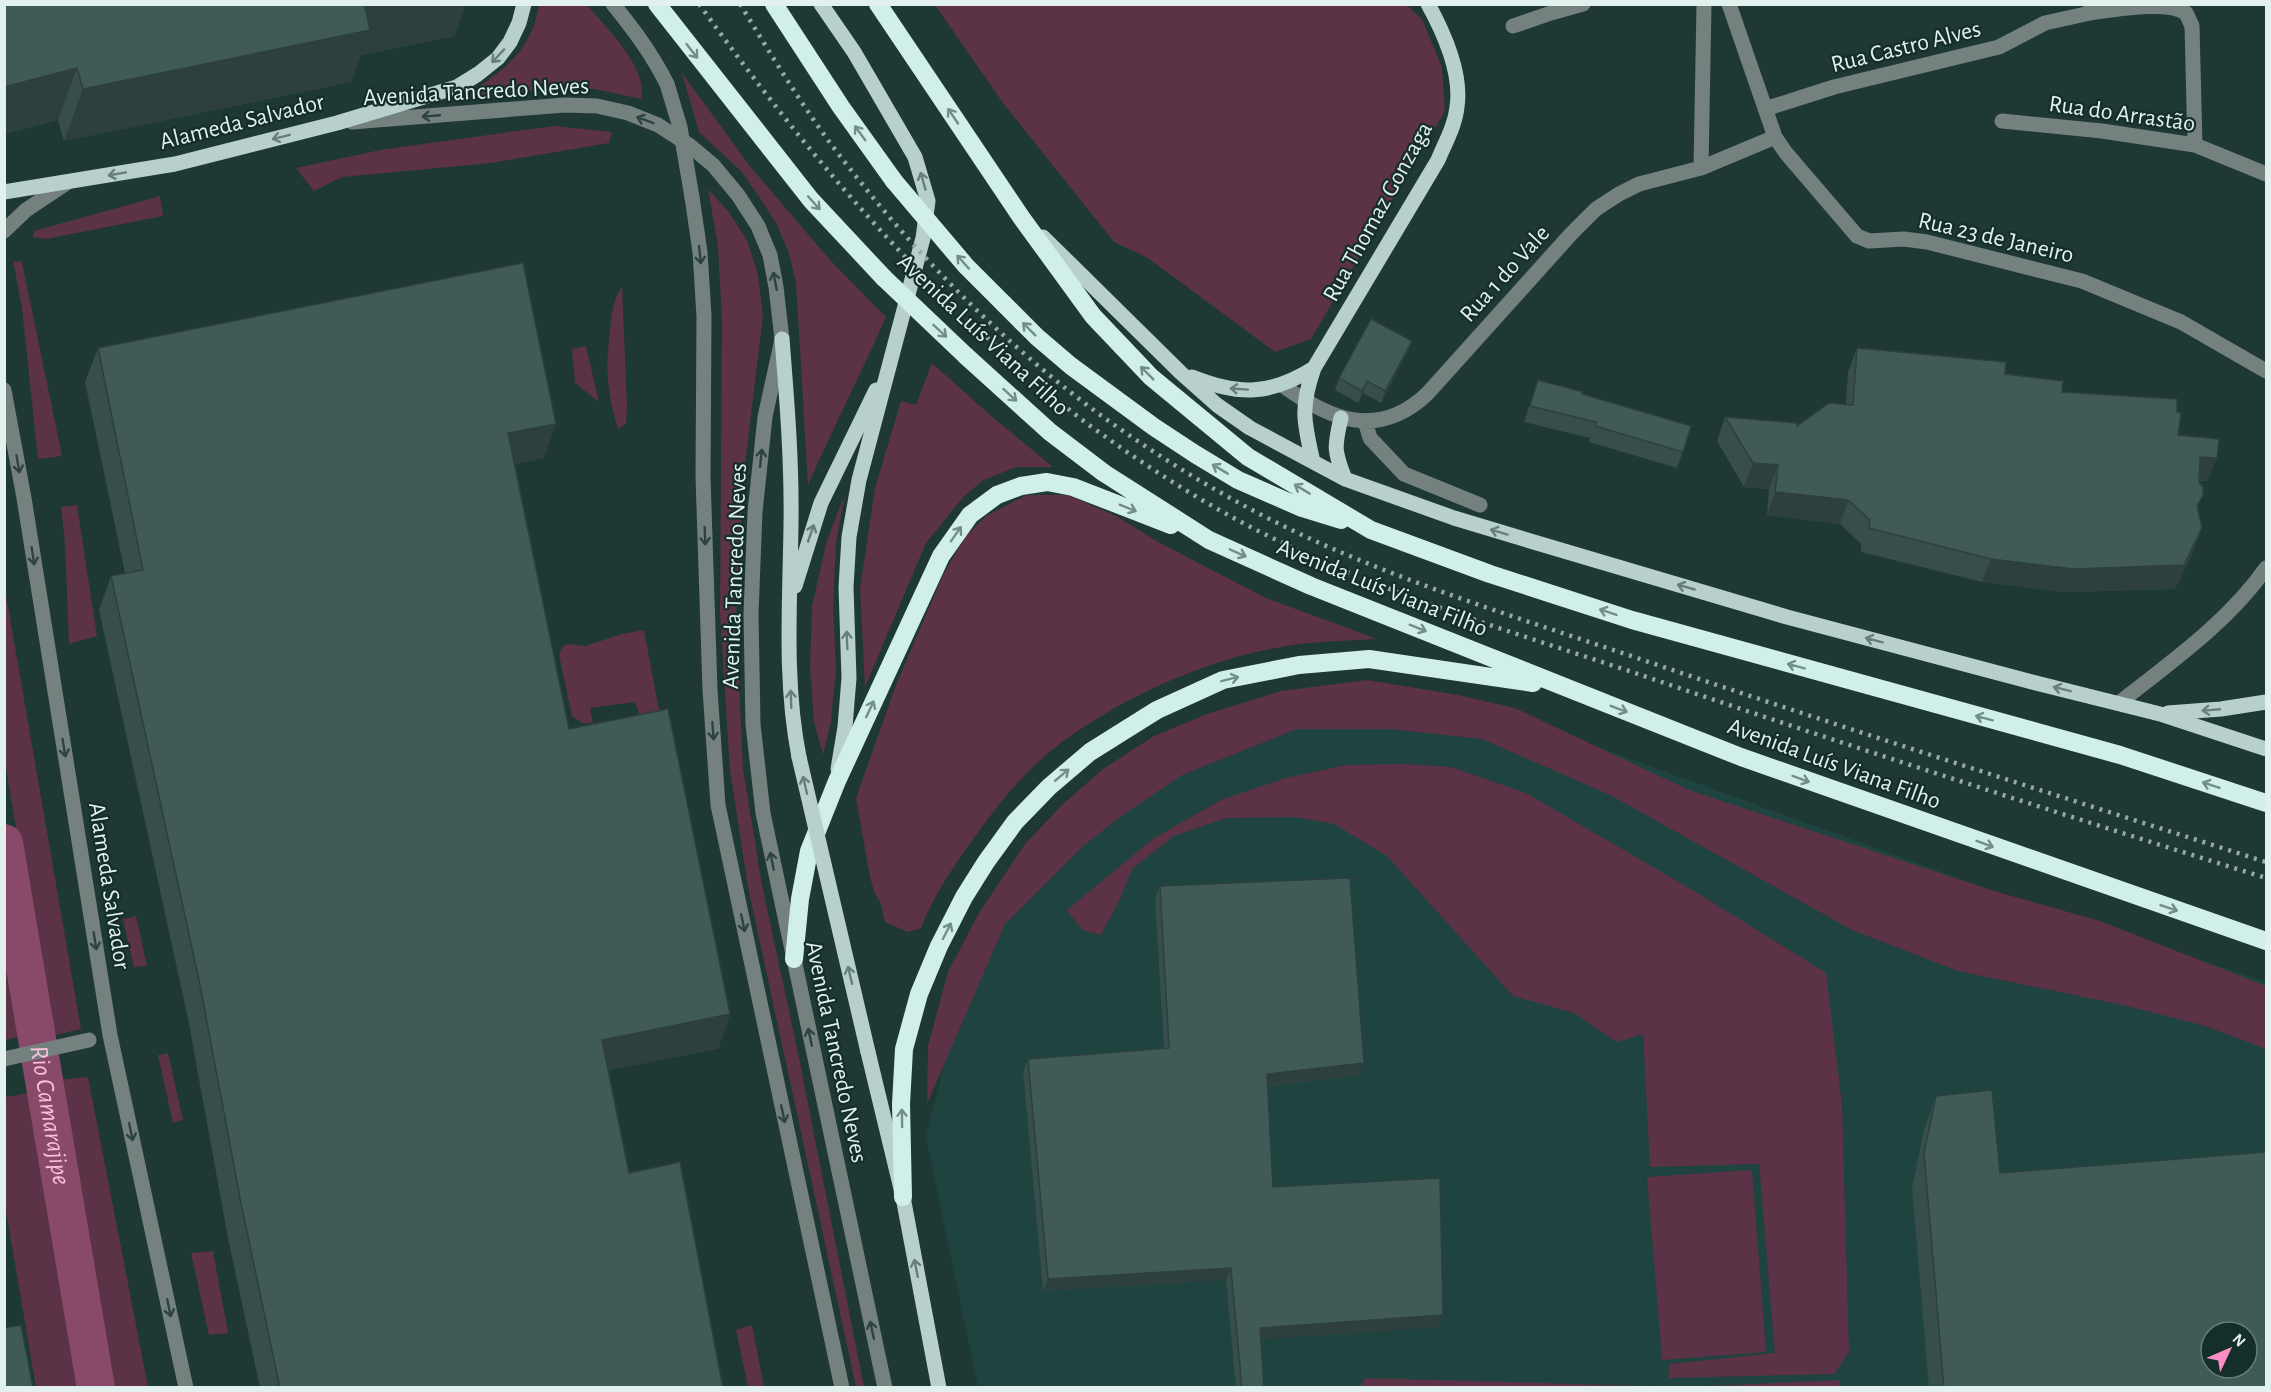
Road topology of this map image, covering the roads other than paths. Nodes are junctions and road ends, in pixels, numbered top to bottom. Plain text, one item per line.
1 (524, 4) edge
2 (613, 4) edge
3 (774, 4) edge
4 (821, 4) edge
5 (878, 4) edge
6 (1428, 4) edge
7 (1583, 4) edge
8 (1704, 4) edge
9 (1729, 4) edge
10 (659, 9) edge
11 (2091, 9) edge
12 (1513, 26) dead end
13 (1765, 109) junction
14 (2002, 122) dead end
15 (337, 123) junction
16 (1775, 137) junction
17 (2195, 145) junction
18 (1701, 168) junction
19 (2266, 174) edge
20 (68, 182) junction
21 (4, 192) edge
22 (1021, 217) junction
23 (4, 231) edge
24 (782, 339) junction
25 (893, 354) junction
26 (1314, 368) junction
27 (2266, 370) edge
28 (1181, 373) junction
29 (1282, 385) junction
30 (4, 390) edge
31 (1304, 400) junction
32 (1341, 418) junction
33 (1365, 421) junction
34 (1313, 462) junction
35 (1345, 479) junction
36 (1480, 505) dead end
37 (1371, 530) junction
38 (1209, 540) junction
39 (2266, 568) edge
40 (788, 609) junction
41 (1564, 688) junction
42 (2266, 702) edge
43 (2119, 703) junction
44 (2160, 714) junction
45 (2266, 749) edge
46 (837, 781) junction
47 (2266, 803) edge
48 (2266, 941) edge
49 (794, 959) junction
50 (89, 1040) dead end
51 (4, 1059) edge
52 (903, 1197) junction
53 (186, 1388) edge
54 (842, 1388) edge
55 (885, 1388) edge
56 (939, 1388) edge

1 -> 15 main road, Alameda Salvador
2 -> 54 street, bridge
37 -> 3 highway, bridge
25 -> 4 main road
22 -> 5 highway, Avenida Luís Viana Filho
6 - 26 main road, Rua Thomaz Gonzaga
7 - 12 street
8 - 18 street
9 - 13 street, Rua 23 de Janeiro
10 -> 38 highway, Avenida Luís Viana Filho, bridge
11 - 13 street, Rua Castro Alves
11 - 17 street, Rua Castro Alves
13 - 16 street, Rua 23 de Janeiro
14 - 17 street, Rua do Arrastão
15 -> 20 main road, Alameda Salvador
24 -> 15 street, Avenida Tancredo Neves
16 - 18 street, Rua 1 do Vale
16 - 27 street, Rua 23 de Janeiro
17 - 19 street, Rua do Arrastão
18 - 33 street, Rua 1 do Vale
20 - 21 main road, Alameda Salvador
20 - 23 street, Alameda Salvador
22 - 28 main road, Avenida Luís Viana Filho
37 -> 22 highway, Avenida Luís Viana Filho
24 - 40 main road, Avenida Tancredo Neves
49 -> 24 street, Avenida Tancredo Neves
40 -> 25 main road
46 -> 25 main road
26 - 29 main road, Rua Thomaz Gonzaga
26 - 31 main road, Rua Thomaz Gonzaga
29 -> 28 main road, Rua Thomaz Gonzaga
28 - 34 main road, Avenida Luís Viana Filho
29 - 31 street, Rua 1 do Vale
30 -> 53 street, Alameda Salvador
31 - 32 street, Rua 1 do Vale
31 - 34 main road, Rua Thomaz Gonzaga
32 - 33 street, Rua 1 do Vale
32 - 35 main road
33 - 36 street
34 - 35 main road, Avenida Luís Viana Filho
43 -> 35 main road, Avenida Luís Viana Filho
47 -> 37 highway, Avenida Luís Viana Filho
38 -> 41 highway, Avenida Luís Viana Filho
46 -> 38 highway
39 - 43 street
52 -> 40 main road, Avenida Tancredo Neves, bridge
41 -> 48 highway, Avenida Luís Viana Filho
52 -> 41 highway
42 -> 44 main road
43 - 44 main road, Avenida Luís Viana Filho
44 - 45 main road, Avenida Luís Viana Filho
46 - 49 highway
55 -> 49 street, Avenida Tancredo Neves
50 - 51 street
56 -> 52 main road, Avenida Tancredo Neves

